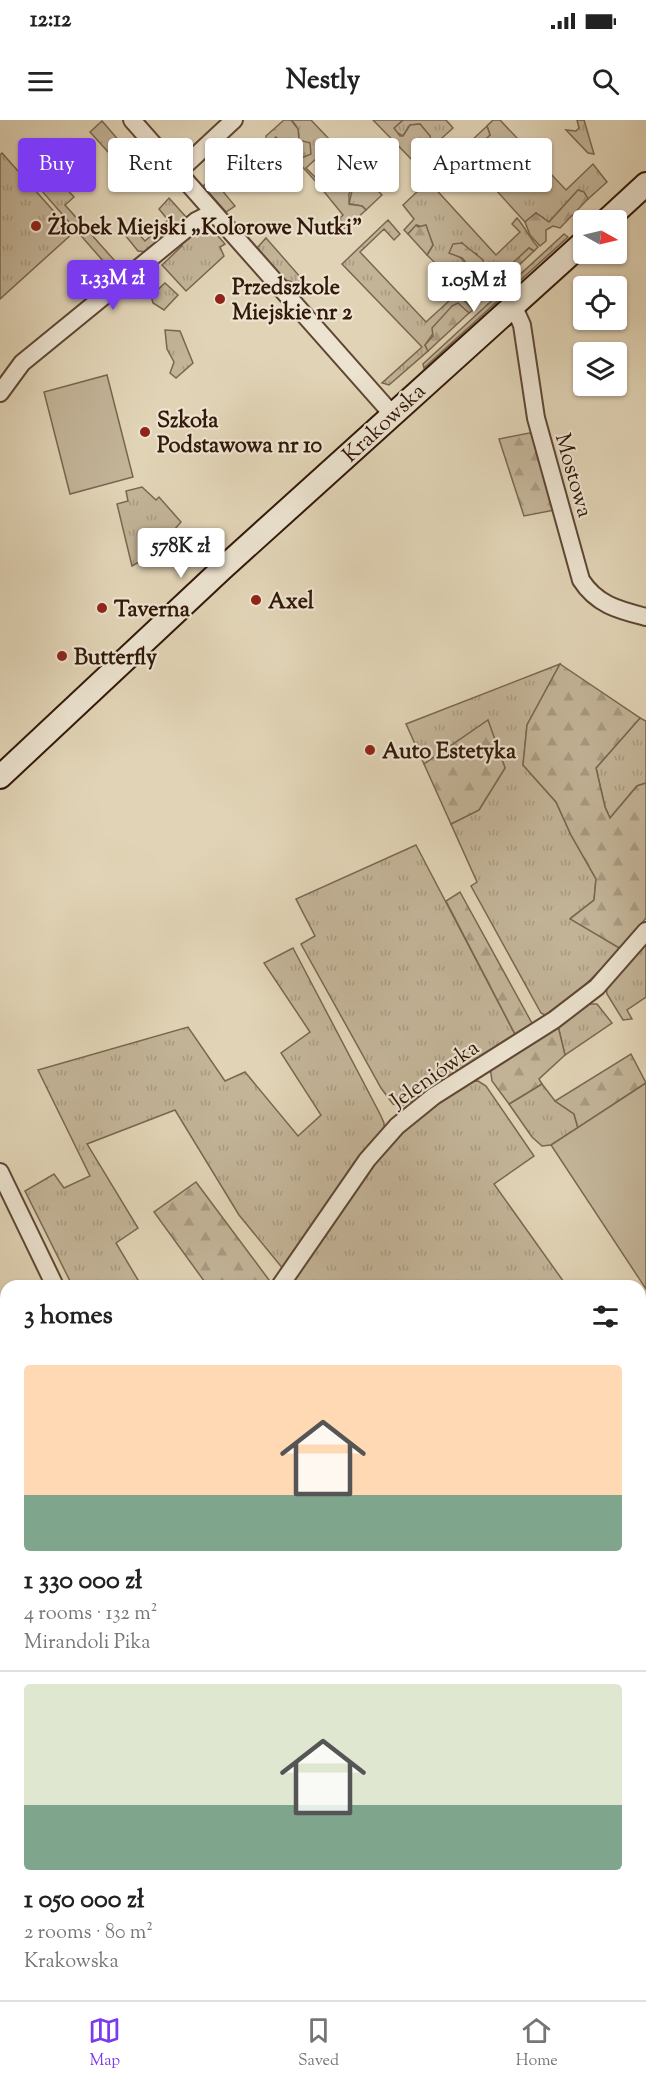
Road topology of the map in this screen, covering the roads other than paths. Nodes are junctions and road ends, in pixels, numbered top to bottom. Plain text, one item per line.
1 (132, 120) edge
2 (234, 120) edge
3 (148, 138) edge
4 (193, 157) edge
5 (646, 184) edge
6 (193, 190) edge
7 (618, 210) edge
8 (212, 213) junction
9 (573, 252) edge
10 (513, 306) junction
11 (0, 393) edge
12 (392, 414) junction
13 (646, 617) edge
14 (0, 777) edge
15 (646, 931) edge
16 (0, 1172) edge
17 (52, 1280) edge
18 (284, 1280) edge

1 - 3 street
2 - 4 street
5 - 7 main road
6 - 8 street
8 - 11 street
8 - 12 street
9 - 10 main road, Krakowska
10 - 12 main road, Krakowska
10 - 13 street, Mostowa
12 - 14 main road, Krakowska
15 - 18 street, Jeleniówka
16 - 17 street

